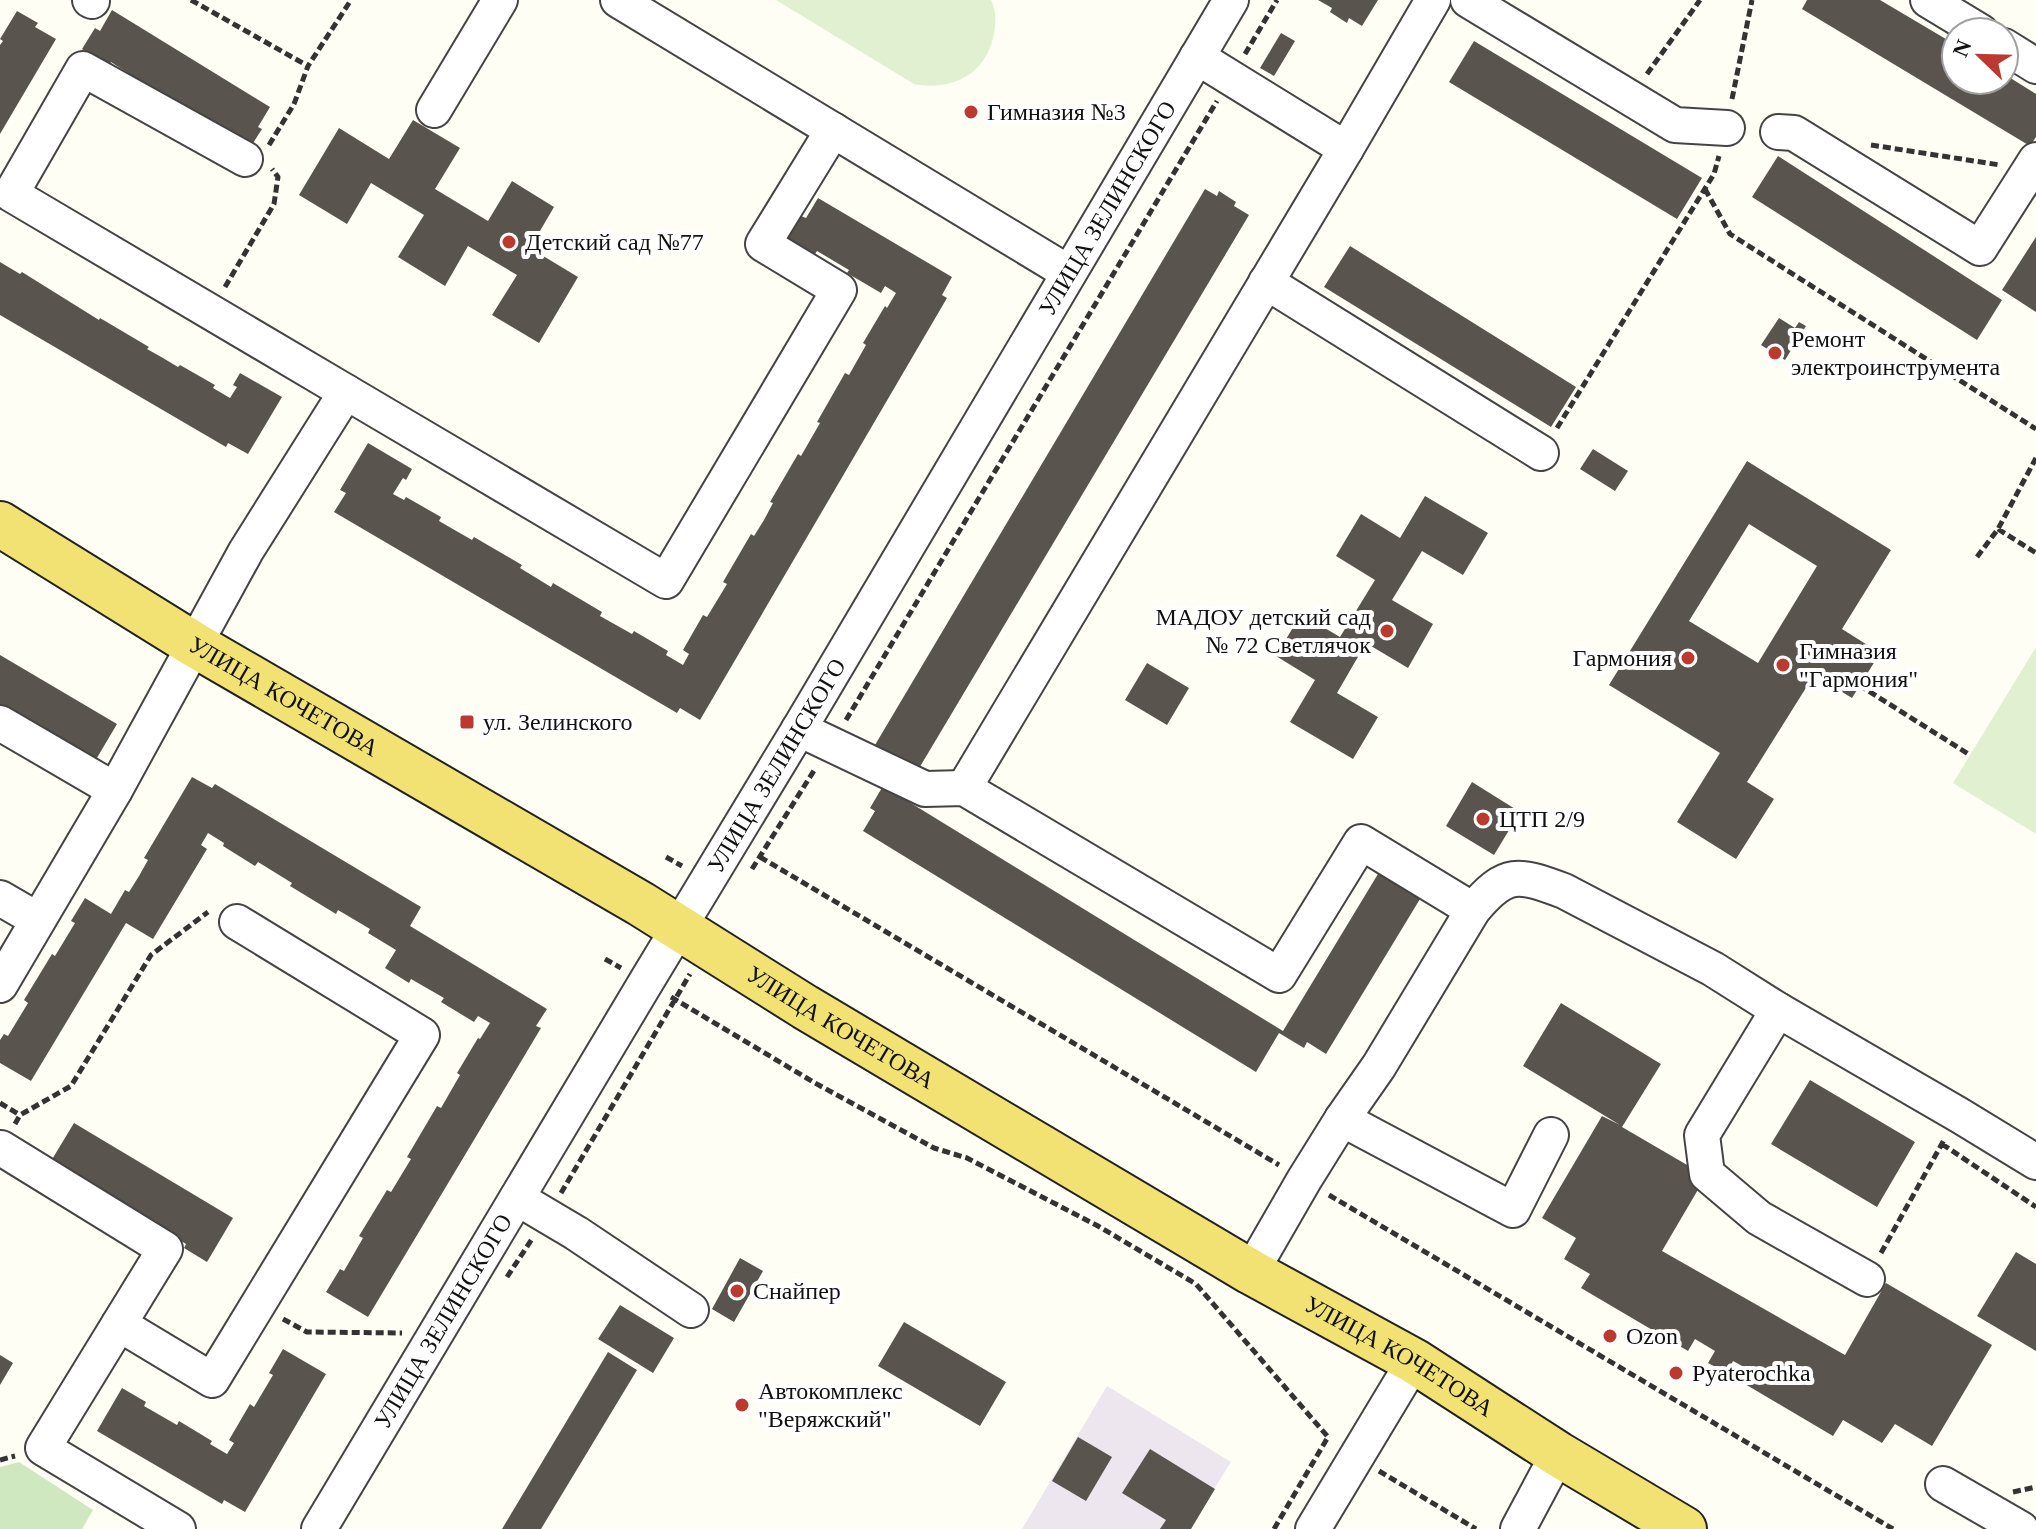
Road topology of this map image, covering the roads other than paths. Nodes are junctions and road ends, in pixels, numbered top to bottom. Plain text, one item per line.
1 (500, 0) edge
2 (618, 0) edge
3 (1231, 0) edge
4 (1433, 0) edge
5 (1468, 0) edge
6 (1928, 0) edge
7 (1954, 16) edge
8 (1197, 57) junction
9 (434, 110) dead end
10 (1727, 128) road end
11 (833, 130) junction
12 (1778, 132) dead end
13 (1346, 149) junction
14 (259, 161) road end
15 (2031, 168) edge
16 (1069, 273) junction
17 (1266, 282) junction
18 (346, 392) junction
19 (1541, 453) road end
20 (0, 524) edge
21 (195, 645) junction
22 (0, 723) edge
23 (799, 729) junction
24 (964, 788) junction
25 (115, 790) junction
26 (0, 898) edge
27 (1473, 910) junction
28 (38, 920) junction
29 (237, 922) road end
30 (693, 936) junction
31 (0, 985) edge
32 (1778, 1010) junction
33 (1342, 1119) junction
34 (1551, 1135) dead end
35 (1, 1148) edge
36 (2036, 1162) edge
37 (517, 1198) junction
38 (1251, 1272) junction
39 (1867, 1279) road end
40 (691, 1310) dead end
41 (119, 1324) junction
42 (1414, 1361) junction
43 (1558, 1454) junction
44 (1943, 1484) dead end
45 (178, 1529) edge
46 (319, 1529) edge
47 (1313, 1529) edge
48 (1518, 1529) edge
49 (1684, 1529) edge
50 (2021, 1529) edge

1 - 9 street
2 - 11 street
3 - 8 street, УЛИЦА ЗЕЛИНСКОГО
4 - 13 street
5 - 10 street
6 - 7 street
8 - 13 street
8 - 16 street, УЛИЦА ЗЕЛИНСКОГО
11 - 16 street
11 - 18 street
12 - 15 street
13 - 17 street
14 - 18 street
16 - 23 street, УЛИЦА ЗЕЛИНСКОГО
17 - 19 street
17 - 24 street
18 - 21 street
20 - 21 main road, УЛИЦА КОЧЕТОВА
21 - 25 street
21 - 30 main road, УЛИЦА КОЧЕТОВА
22 - 25 street
23 - 24 street
23 - 30 street, УЛИЦА ЗЕЛИНСКОГО
24 - 27 street
25 - 28 street
26 - 28 street
27 - 32 street
27 - 33 street
28 - 31 street
29 - 41 street
30 - 37 street, УЛИЦА ЗЕЛИНСКОГО
30 - 38 main road, УЛИЦА КОЧЕТОВА
32 - 36 street
32 - 39 street
33 - 34 street
33 - 38 street
35 - 41 street
37 - 40 street
37 - 46 street, УЛИЦА ЗЕЛИНСКОГО
38 - 42 main road, УЛИЦА КОЧЕТОВА
41 - 45 street
42 - 43 main road, УЛИЦА КОЧЕТОВА
42 - 47 street
43 - 48 street
43 - 49 main road, УЛИЦА КОЧЕТОВА
44 - 50 street

